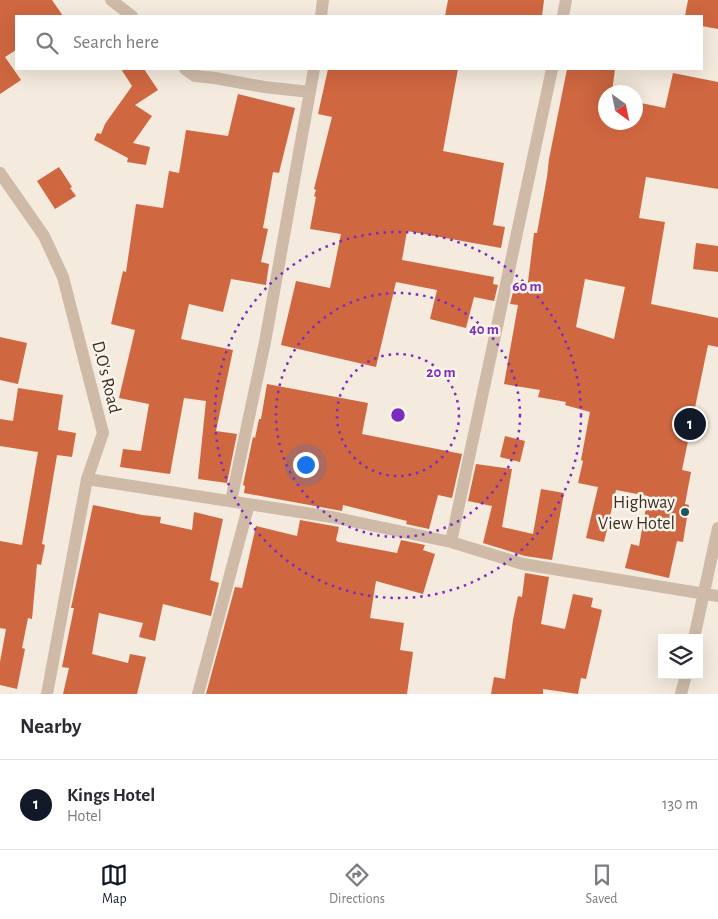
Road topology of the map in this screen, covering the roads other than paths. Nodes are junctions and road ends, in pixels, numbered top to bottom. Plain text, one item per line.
1 (111, 0) edge
2 (323, 0) edge
3 (566, 0) edge
4 (131, 15) edge
5 (321, 15) edge
6 (563, 15) edge
7 (186, 70) edge
8 (314, 70) edge
9 (552, 70) edge
10 (310, 92) junction
11 (0, 173) edge
12 (87, 479) junction
13 (231, 501) junction
14 (249, 504) junction
15 (718, 528) edge
16 (451, 542) junction
17 (704, 594) junction
18 (718, 596) edge
19 (695, 634) edge
20 (685, 679) edge
21 (47, 694) edge
22 (198, 694) edge
23 (681, 694) edge

1 - 4 street
2 - 5 street
3 - 6 street
7 - 10 street
8 - 10 street
9 - 16 street
10 - 13 street
11 - 12 street, D.O's Road
12 - 13 street
12 - 21 street, D.O's Road
13 - 14 street
14 - 16 street
14 - 22 street
15 - 17 street
16 - 17 street
17 - 18 street
17 - 19 street
20 - 23 street

